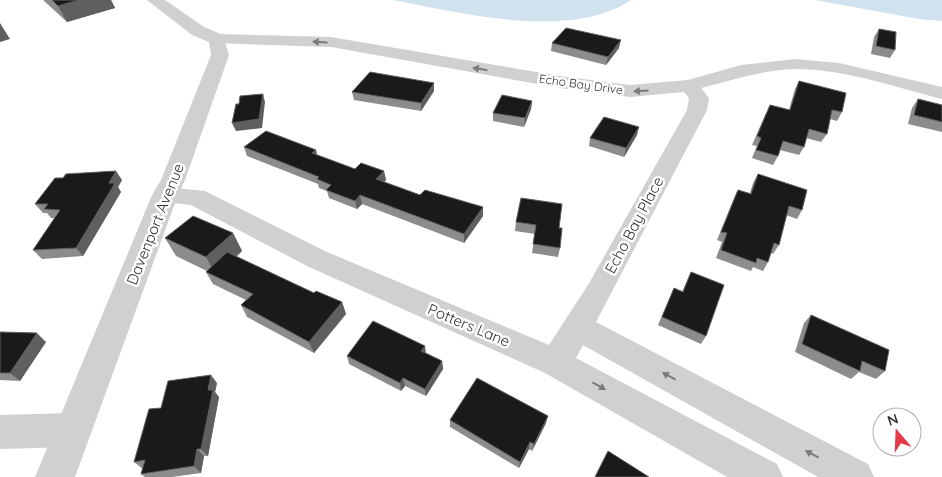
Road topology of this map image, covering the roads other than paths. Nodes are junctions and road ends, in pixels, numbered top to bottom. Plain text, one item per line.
1 (155, 0) edge
2 (218, 39) junction
3 (689, 86) junction
4 (942, 93) edge
5 (165, 195) junction
6 (578, 327) junction
7 (556, 363) junction
8 (73, 430) junction
9 (0, 432) edge
10 (55, 477) edge
11 (764, 477) edge
12 (854, 477) edge

1 - 2 street
3 -> 2 street, Echo Bay Drive
2 - 5 street, Davenport Avenue
3 - 4 street, Echo Bay Drive
3 - 6 street, Echo Bay Place
5 - 7 street, Potters Lane
5 - 8 street, Davenport Avenue
6 - 7 street, Echo Bay Place
12 -> 6 street
7 -> 11 street, Potters Lane
8 - 9 street
8 - 10 street, Davenport Avenue

